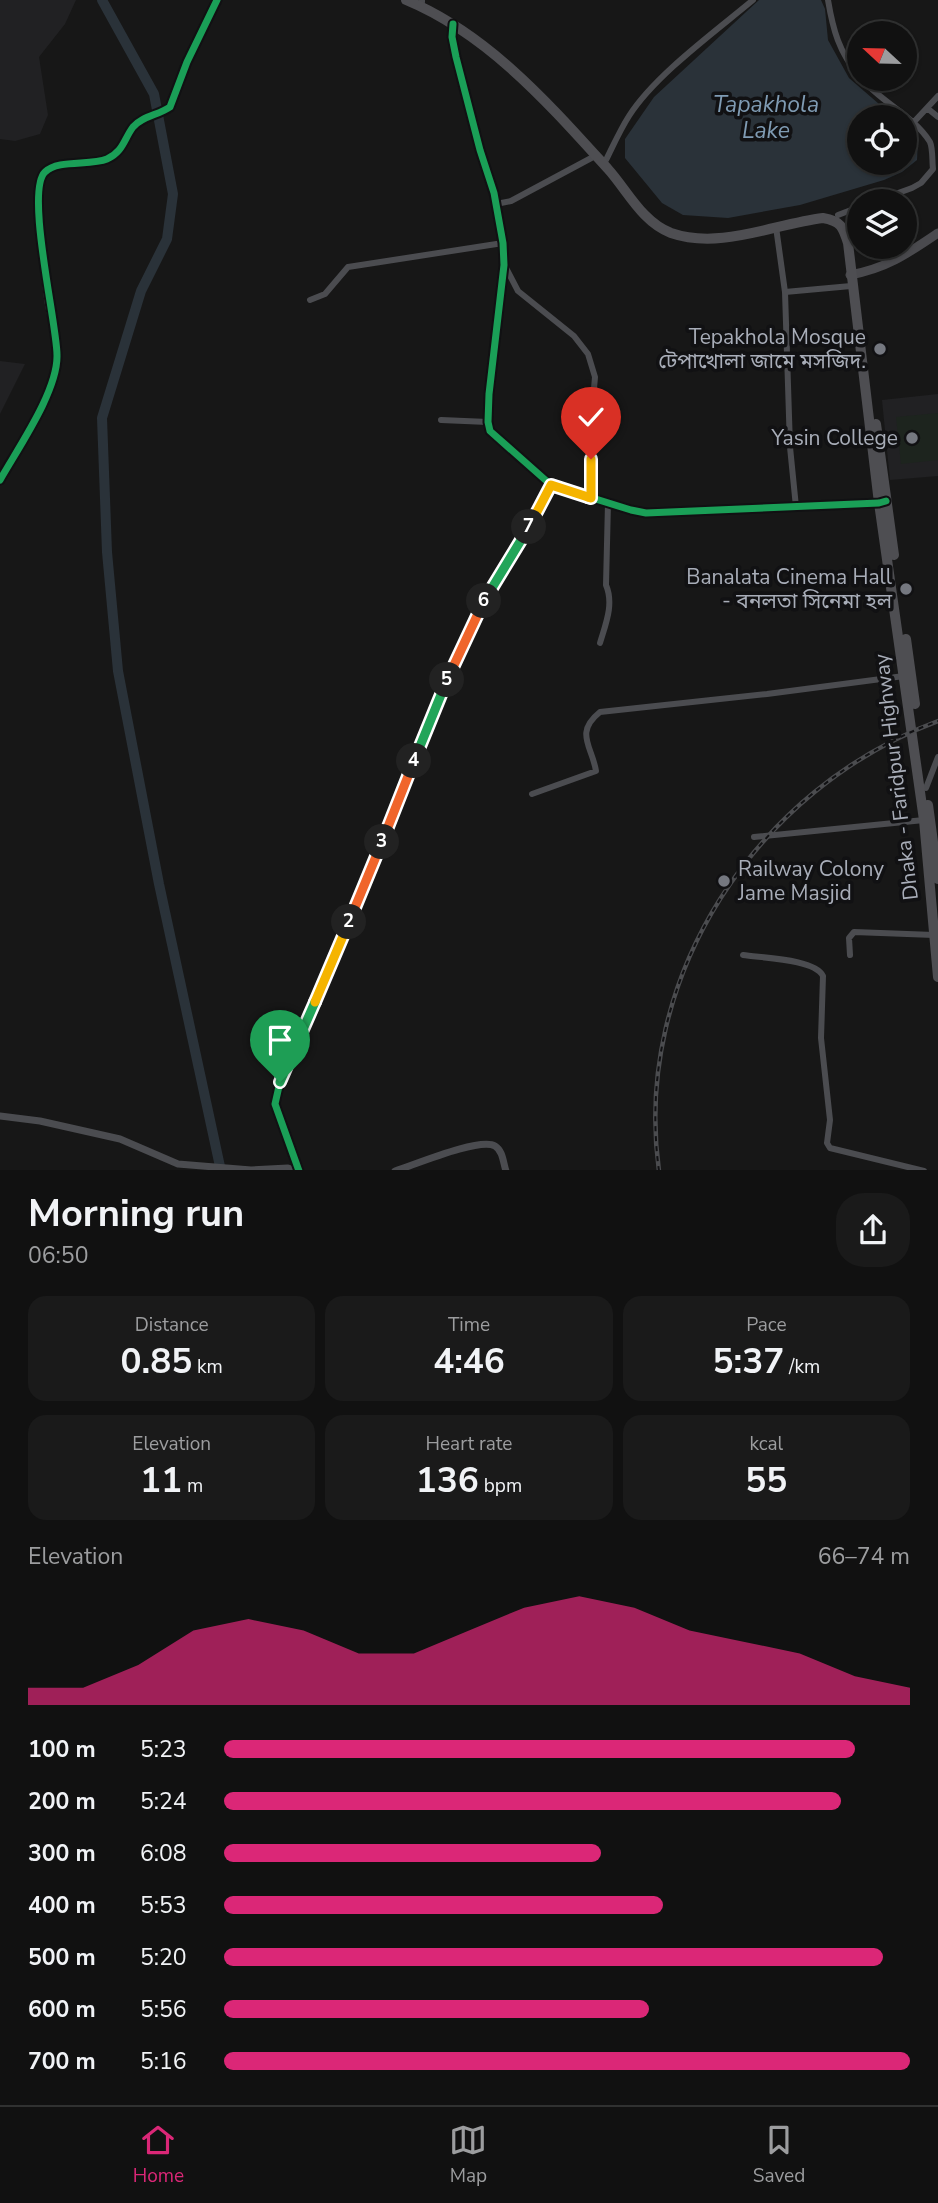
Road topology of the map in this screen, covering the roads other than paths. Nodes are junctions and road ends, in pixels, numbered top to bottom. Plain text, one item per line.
1 (217, 0) edge
2 (405, 0) edge
3 (753, 0) edge
4 (828, 0) edge
5 (421, 1) edge
6 (453, 24) junction
7 (847, 59) edge
8 (525, 79) junction
9 (875, 91) edge
10 (938, 96) edge
11 (891, 105) edge
12 (927, 108) junction
13 (168, 110) joint
14 (938, 117) edge
15 (917, 119) edge
16 (917, 129) edge
17 (594, 153) junction
18 (606, 160) junction
19 (935, 167) edge
20 (909, 189) edge
21 (496, 204) junction
22 (847, 212) edge
23 (838, 215) junction
24 (776, 227) junction
25 (938, 233) edge
26 (705, 235) junction
27 (503, 243) junction
28 (504, 265) junction
29 (852, 279) junction
30 (785, 292) junction
31 (310, 300) dead end
32 (441, 420) dead end
33 (488, 422) junction
34 (0, 480) edge
35 (551, 485) junction
36 (591, 498) junction
37 (883, 502) junction
38 (608, 503) junction
39 (796, 507) junction
40 (892, 565) junction
41 (600, 643) dead end
42 (904, 676) junction
43 (938, 757) edge
44 (927, 784) junction
45 (938, 784) edge
46 (532, 794) dead end
47 (923, 820) junction
48 (754, 837) dead end
49 (932, 841) edge
50 (938, 879) edge
51 (934, 935) junction
52 (937, 951) edge
53 (743, 955) dead end
54 (850, 956) dead end
55 (938, 977) edge
56 (0, 1116) edge
57 (269, 1169) edge
58 (251, 1170) edge
59 (295, 1170) edge
60 (298, 1170) edge
61 (398, 1170) edge
62 (506, 1170) edge
63 (920, 1170) edge

1 - 13 street
2 - 6 highway, Dhaka - Faridpur Highway
3 - 18 street
4 - 7 street
5 - 8 highway, Dhaka - Faridpur Highway
6 - 8 highway, Dhaka - Faridpur Highway
6 - 21 street
8 - 17 highway, Dhaka - Faridpur Highway
9 - 11 street
10 - 12 street
12 - 14 street
12 - 15 street
13 - 34 street
16 - 19 street
17 - 18 highway, Dhaka - Faridpur Highway
17 - 21 street
17 - 26 highway, Dhaka - Faridpur Highway
18 - 26 highway, Dhaka - Faridpur Highway
19 - 20 street
21 - 27 street
22 - 23 street
23 - 26 highway, Dhaka - Faridpur Highway
23 - 29 highway, Dhaka - Faridpur Highway
24 - 26 highway, Dhaka - Faridpur Highway
24 - 29 highway, Dhaka - Faridpur Highway
24 - 30 street
25 - 29 main road
27 - 28 street
27 - 31 street
28 - 33 street
28 - 36 street
29 - 30 street
29 - 37 highway, Dhaka - Faridpur Highway
30 - 39 street
32 - 33 street
33 - 35 street
35 - 36 street
35 - 60 street
36 - 38 street
37 - 39 street
37 - 40 highway, Dhaka - Faridpur Highway
38 - 39 street
38 - 41 street
40 - 42 highway, Dhaka - Faridpur Highway
40 - 44 highway, Dhaka - Faridpur Highway
42 - 46 street
42 - 47 highway, Dhaka - Faridpur Highway
43 - 44 street
44 - 45 street
44 - 49 highway, Dhaka - Faridpur Highway
47 - 48 street
47 - 49 highway, Dhaka - Faridpur Highway
49 - 50 highway, Dhaka - Faridpur Highway
49 - 51 highway, Dhaka - Faridpur Highway
51 - 52 highway, Dhaka - Faridpur Highway
51 - 54 street
52 - 55 highway, Dhaka - Faridpur Highway
53 - 63 street
56 - 58 street
57 - 58 street
57 - 59 street
61 - 62 street

